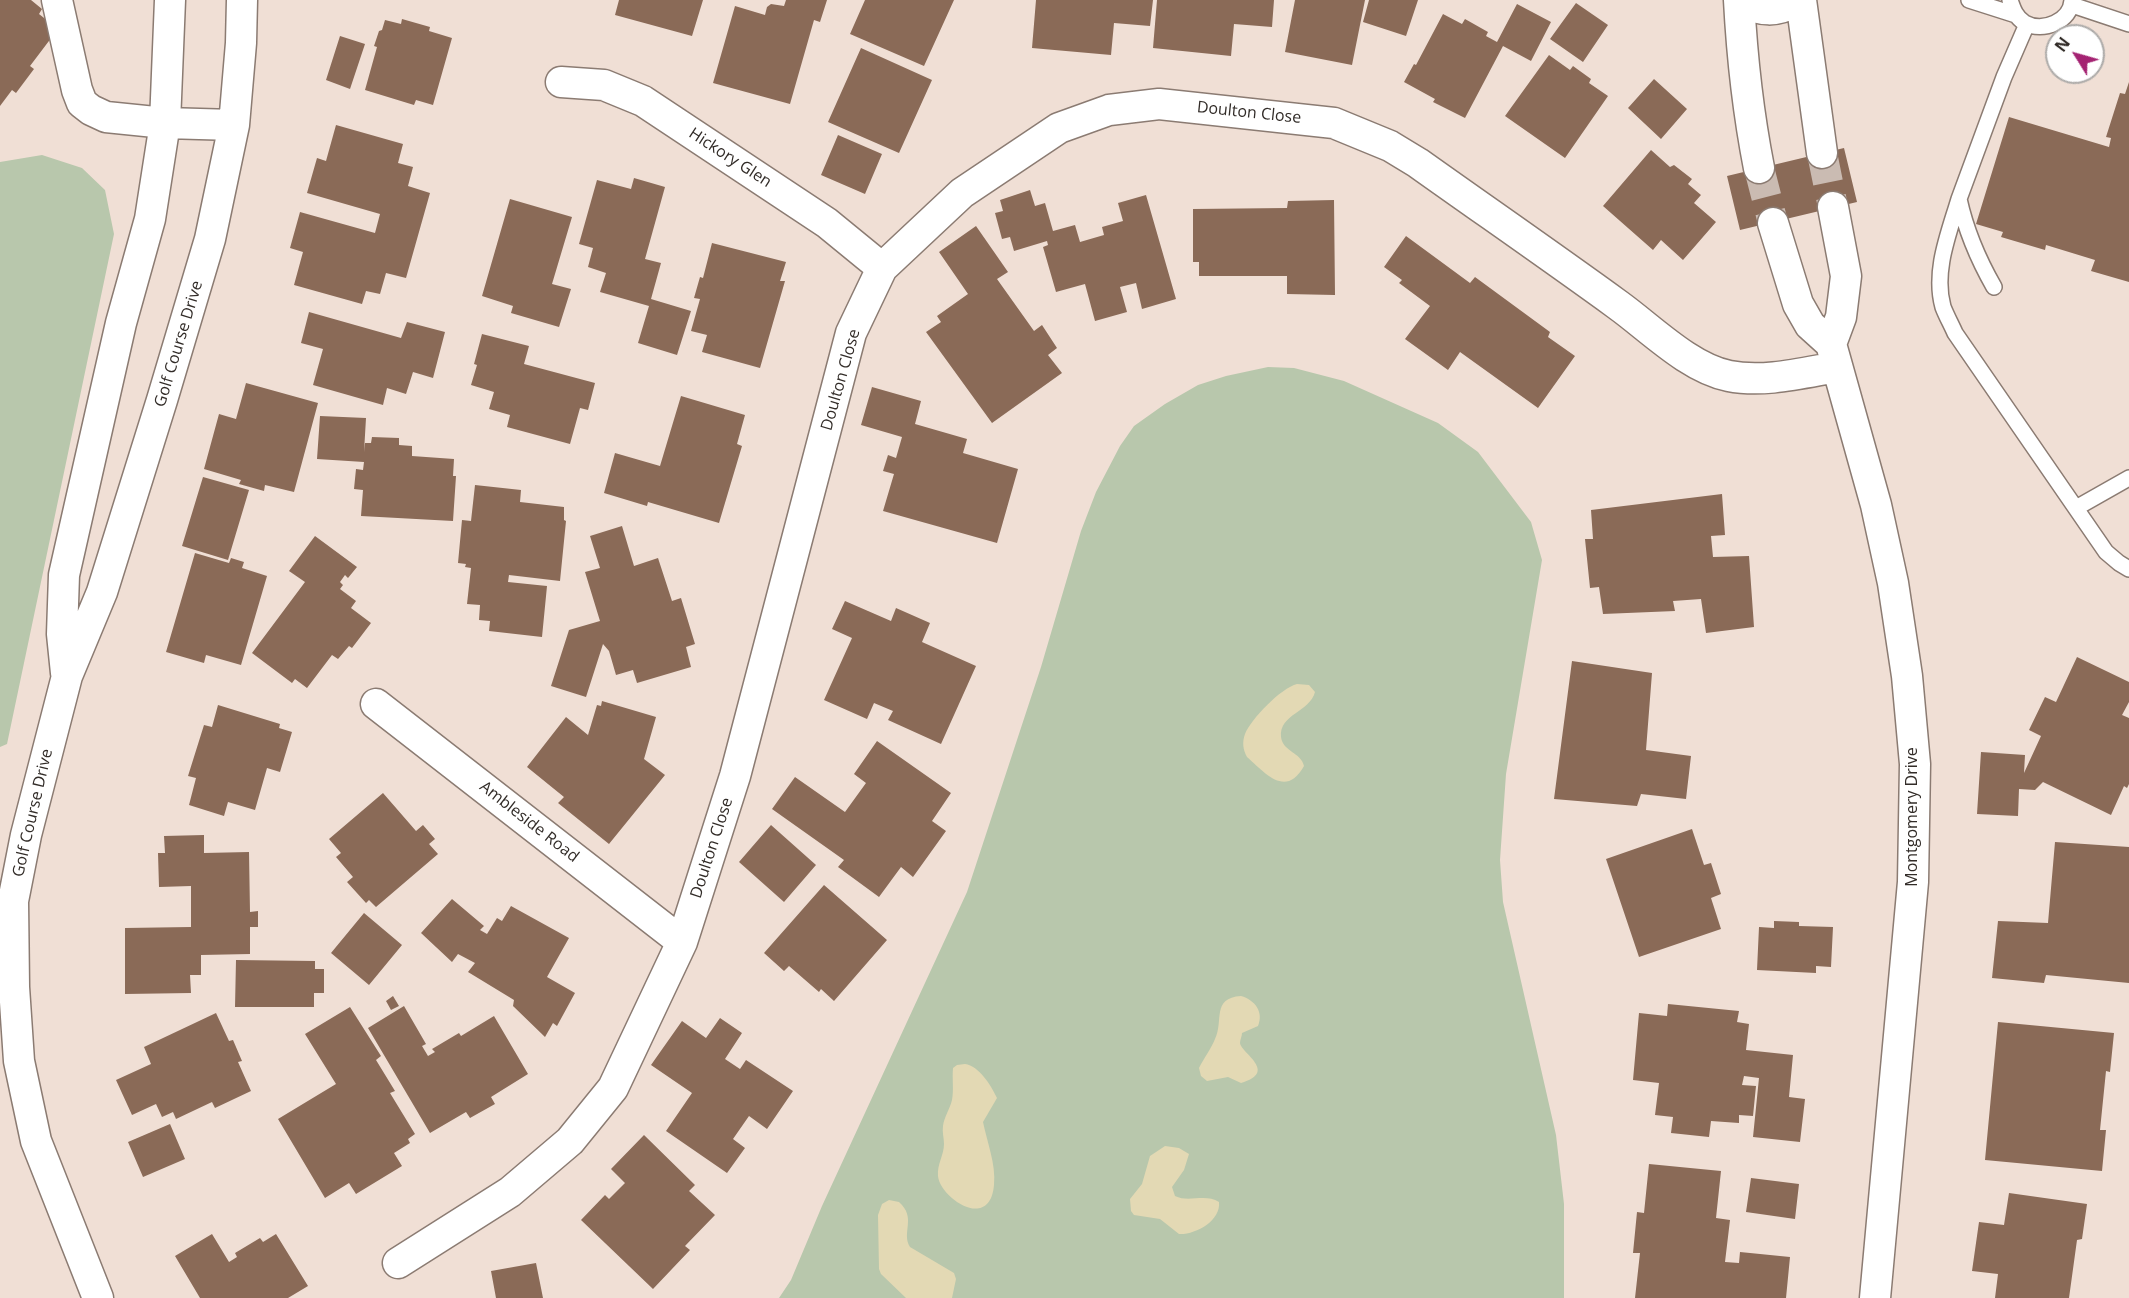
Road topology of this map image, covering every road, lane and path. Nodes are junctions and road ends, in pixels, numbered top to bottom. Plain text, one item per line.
1 (57, 0) edge
2 (170, 0) edge
3 (242, 0) edge
4 (1739, 0) edge
5 (1800, 0) edge
6 (1969, 0) edge
7 (2010, 0) edge
8 (2072, 3) edge
9 (2021, 20) junction
10 (2129, 24) edge
11 (561, 82) dead end
12 (165, 123) junction
13 (234, 125) junction
14 (1821, 153) tunnel mouth
15 (1759, 168) tunnel mouth
16 (1959, 199) junction
17 (1833, 207) tunnel mouth
18 (1773, 223) tunnel mouth
19 (882, 268) junction
20 (1994, 287) dead end
21 (1834, 356) junction
22 (2129, 478) edge
23 (2076, 508) junction
24 (2129, 569) edge
25 (67, 676) junction
26 (376, 704) dead end
27 (7, 901) edge
28 (682, 942) junction
29 (7, 953) edge
30 (398, 1263) dead end
31 (98, 1298) edge
32 (1875, 1298) edge

1 - 12 street
2 - 12 street, Golf Course Drive
3 - 13 street, Golf Course Drive
4 - 5 street
4 - 15 street
5 - 14 street
6 - 9 lane
7 - 9 lane
8 - 9 lane
8 - 10 lane
9 - 16 lane
11 - 19 street, Hickory Glen
12 - 13 street
12 - 25 street, Golf Course Drive
13 - 25 street, Golf Course Drive
16 - 20 lane
16 - 23 lane
17 - 21 street
18 - 21 street
19 - 21 street, Doulton Close
19 - 28 street, Doulton Close
21 - 32 street, Montgomery Drive
22 - 23 lane
23 - 24 lane
25 - 27 street, Golf Course Drive
26 - 28 street, Ambleside Road
27 - 29 street, Golf Course Drive
28 - 30 street, Doulton Close
29 - 31 street, Golf Course Drive

